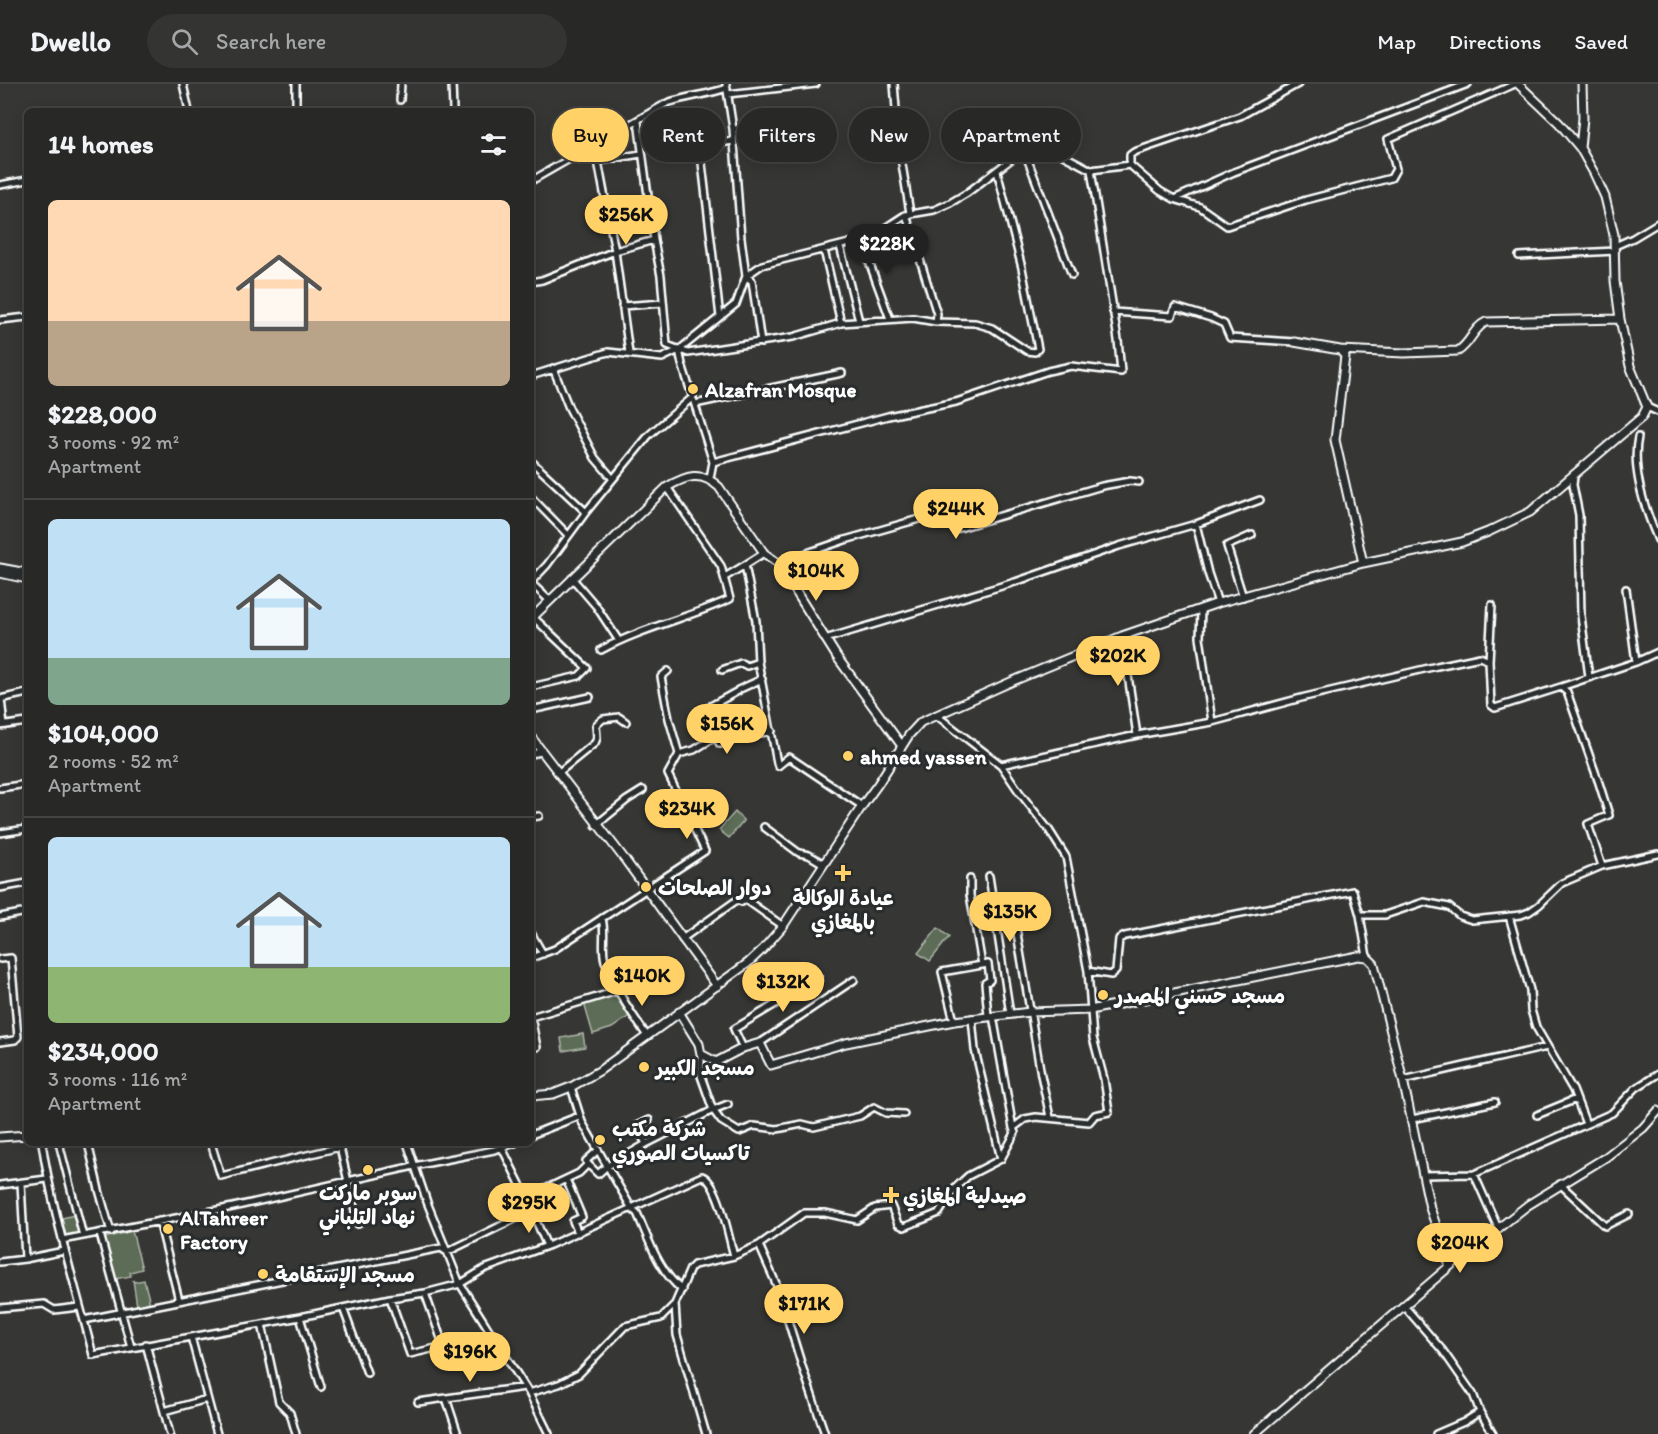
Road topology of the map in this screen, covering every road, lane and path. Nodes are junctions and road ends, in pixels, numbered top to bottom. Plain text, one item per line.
1 (183, 84) edge
2 (296, 84) edge
3 (400, 84) edge
4 (452, 84) edge
5 (816, 84) edge
6 (894, 84) edge
7 (1298, 84) edge
8 (1468, 84) edge
9 (1517, 84) edge
10 (1582, 84) edge
11 (727, 89) edge
12 (400, 100) dead end
13 (296, 103) dead end
14 (188, 108) edge
15 (453, 108) edge
16 (638, 121) junction
17 (629, 126) edge
18 (733, 129) junction
19 (737, 129) edge
20 (733, 141) junction
21 (1580, 148) junction
22 (641, 154) joint
23 (629, 156) edge
24 (566, 162) edge
25 (598, 162) edge
26 (642, 162) edge
27 (1009, 162) edge
28 (1029, 162) edge
29 (1076, 162) edge
30 (1130, 165) junction
31 (1091, 170) junction
32 (997, 171) junction
33 (534, 179) edge
34 (24, 181) edge
35 (0, 185) edge
36 (1174, 199) junction
37 (650, 207) junction
38 (910, 213) junction
39 (608, 214) junction
40 (1658, 223) edge
41 (654, 240) junction
42 (861, 240) junction
43 (840, 246) junction
44 (1615, 248) junction
45 (824, 250) junction
46 (615, 251) junction
47 (1519, 256) dead end
48 (1072, 275) dead end
49 (746, 276) junction
50 (534, 281) edge
51 (663, 303) junction
52 (622, 306) junction
53 (1113, 312) junction
54 (24, 317) edge
55 (720, 317) junction
56 (890, 319) junction
57 (1620, 319) junction
58 (0, 320) edge
59 (859, 321) junction
60 (936, 321) junction
61 (841, 323) junction
62 (1294, 342) joint
63 (761, 343) junction
64 (679, 350) junction
65 (1340, 350) junction
66 (629, 354) junction
67 (553, 368) junction
68 (842, 373) dead end
69 (534, 375) edge
70 (693, 397) junction
71 (695, 404) junction
72 (1647, 407) junction
73 (1658, 412) edge
74 (1638, 437) dead end
75 (713, 462) junction
76 (534, 464) edge
77 (1574, 476) junction
78 (710, 478) junction
79 (614, 479) junction
80 (1139, 482) dead end
81 (667, 487) junction
82 (534, 500) edge
83 (1260, 500) dead end
84 (586, 512) junction
85 (1196, 524) junction
86 (568, 535) junction
87 (1252, 535) dead end
88 (1658, 540) edge
89 (764, 553) junction
90 (778, 563) junction
91 (1363, 563) junction
92 (745, 565) junction
93 (0, 568) edge
94 (24, 572) edge
95 (0, 573) edge
96 (725, 577) junction
97 (24, 578) edge
98 (572, 578) junction
99 (534, 579) edge
100 (534, 585) edge
101 (1626, 589) dead end
102 (1244, 597) junction
103 (549, 600) junction
104 (1218, 603) junction
105 (1492, 605) dead end
106 (1200, 610) junction
107 (534, 616) edge
108 (534, 620) edge
109 (1122, 636) junction
110 (825, 639) junction
111 (619, 640) junction
112 (601, 650) dead end
113 (1658, 652) edge
114 (1489, 661) junction
115 (758, 662) junction
116 (1636, 662) junction
117 (668, 670) dead end
118 (722, 670) dead end
119 (1588, 676) junction
120 (762, 679) junction
121 (534, 686) edge
122 (1561, 687) junction
123 (24, 694) edge
124 (590, 697) dead end
125 (0, 699) edge
126 (534, 709) edge
127 (936, 715) junction
128 (24, 722) edge
129 (626, 722) dead end
130 (1212, 722) junction
131 (2, 725) edge
132 (772, 731) junction
133 (1137, 735) junction
134 (715, 737) junction
135 (534, 742) edge
136 (902, 746) junction
137 (541, 752) junction
138 (534, 753) edge
139 (679, 754) junction
140 (1001, 765) junction
141 (558, 773) junction
142 (24, 784) edge
143 (0, 788) edge
144 (643, 790) dead end
145 (862, 806) junction
146 (539, 816) dead end
147 (534, 817) edge
148 (596, 825) junction
149 (765, 827) dead end
150 (24, 829) edge
151 (0, 833) edge
152 (1658, 854) edge
153 (824, 864) junction
154 (1602, 866) junction
155 (989, 876) dead end
156 (970, 879) dead end
157 (24, 884) edge
158 (0, 888) edge
159 (646, 890) junction
160 (1012, 904) dead end
161 (24, 913) edge
162 (1360, 915) junction
163 (1509, 916) junction
164 (0, 917) edge
165 (602, 918) junction
166 (783, 926) junction
167 (534, 938) edge
168 (682, 939) junction
169 (543, 954) junction
170 (534, 957) edge
171 (1367, 957) junction
172 (0, 959) edge
173 (982, 965) junction
174 (1088, 971) junction
175 (819, 978) dead end
176 (854, 980) dead end
177 (717, 986) junction
178 (617, 992) junction
179 (1090, 1010) junction
180 (679, 1012) junction
181 (1030, 1012) junction
182 (1010, 1014) junction
183 (534, 1016) edge
184 (991, 1016) junction
185 (972, 1018) junction
186 (954, 1021) junction
187 (534, 1032) edge
188 (647, 1036) junction
189 (0, 1042) edge
190 (760, 1043) junction
191 (537, 1047) dead end
192 (1547, 1047) junction
193 (743, 1048) junction
194 (701, 1054) junction
195 (1658, 1074) edge
196 (1403, 1080) junction
197 (571, 1087) junction
198 (534, 1096) edge
199 (1576, 1098) junction
200 (1495, 1102) dead end
201 (728, 1104) dead end
202 (713, 1110) junction
203 (1658, 1111) edge
204 (904, 1114) dead end
205 (1537, 1114) dead end
206 (579, 1116) junction
207 (1050, 1118) junction
208 (1412, 1119) junction
209 (649, 1120) dead end
210 (1586, 1124) junction
211 (1013, 1128) junction
212 (534, 1134) edge
213 (24, 1135) edge
214 (0, 1137) edge
215 (646, 1144) junction
216 (42, 1146) edge
217 (60, 1146) edge
218 (89, 1146) edge
219 (212, 1146) edge
220 (336, 1146) edge
221 (340, 1146) edge
222 (408, 1146) edge
223 (507, 1146) edge
224 (501, 1148) junction
225 (597, 1151) junction
226 (1001, 1159) junction
227 (588, 1164) junction
228 (414, 1166) junction
229 (607, 1166) junction
230 (1474, 1174) junction
231 (1424, 1175) junction
232 (48, 1179) junction
233 (566, 1179) junction
234 (348, 1180) junction
235 (21, 1183) junction
236 (1560, 1184) junction
237 (0, 1185) edge
238 (526, 1198) junction
239 (632, 1209) junction
240 (531, 1211) junction
241 (1629, 1214) dead end
242 (159, 1221) junction
243 (358, 1224) dead end
244 (1498, 1228) junction
245 (111, 1232) junction
246 (578, 1233) junction
247 (100, 1234) junction
248 (82, 1236) junction
249 (62, 1240) junction
250 (759, 1245) junction
251 (548, 1246) junction
252 (64, 1251) junction
253 (447, 1252) junction
254 (734, 1256) junction
255 (25, 1259) junction
256 (0, 1262) edge
257 (1449, 1266) junction
258 (460, 1284) junction
259 (682, 1290) junction
260 (425, 1293) junction
261 (390, 1298) junction
262 (178, 1300) junction
263 (675, 1304) junction
264 (79, 1307) junction
265 (1405, 1307) junction
266 (0, 1308) edge
267 (343, 1308) junction
268 (120, 1311) junction
269 (300, 1317) junction
270 (84, 1320) junction
271 (262, 1324) junction
272 (492, 1335) junction
273 (191, 1337) junction
274 (146, 1344) junction
275 (130, 1347) junction
276 (444, 1347) junction
277 (367, 1373) dead end
278 (321, 1387) dead end
279 (527, 1390) junction
280 (446, 1398) junction
281 (207, 1399) junction
282 (418, 1402) dead end
283 (164, 1411) junction
284 (1480, 1412) junction
285 (170, 1434) edge
286 (216, 1434) edge
287 (296, 1434) edge
288 (458, 1434) edge
289 (549, 1434) edge
290 (706, 1434) edge
291 (825, 1434) edge
292 (1254, 1434) edge
293 (1436, 1434) edge
294 (1492, 1434) edge

1 - 14 street
2 - 13 street
3 - 12 street
4 - 15 street
5 - 11 street
6 - 38 street
7 - 30 street
8 - 36 street
9 - 21 street
9 - 36 street
10 - 21 street
11 - 16 street
11 - 18 street
16 - 17 street
16 - 22 street
18 - 19 street
18 - 20 street
20 - 49 street
20 - 55 street
21 - 44 street
22 - 23 street
24 - 33 street
25 - 39 street
26 - 37 street
27 - 32 street
28 - 48 street
29 - 31 street
30 - 31 street
30 - 36 street
31 - 53 street
32 - 38 street
32 - 60 street
34 - 35 street
37 - 39 street
37 - 41 street
38 - 42 street
38 - 60 street
39 - 46 street
40 - 44 street
41 - 46 street
41 - 51 street
42 - 43 street
42 - 56 street
43 - 45 street
43 - 59 street
44 - 47 street
44 - 57 street
45 - 49 street
45 - 61 street
46 - 50 street
46 - 52 street
49 - 55 street
49 - 63 street
51 - 52 street
51 - 64 street
52 - 66 street
53 - 62 street
53 - 75 street
54 - 58 street
55 - 64 street
56 - 59 street
56 - 60 street
57 - 65 street
57 - 72 street
59 - 61 street
61 - 63 street
62 - 65 street
63 - 64 street
64 - 66 street
64 - 70 street
65 - 91 street
66 - 67 street
67 - 69 street
67 - 79 street
68 - 71 street
70 - 71 street
70 - 79 street
71 - 75 street
72 - 73 street
72 - 77 street
74 - 88 street
75 - 78 street
76 - 84 street
77 - 91 street
77 - 119 street
78 - 81 street
78 - 89 street
79 - 84 street
80 - 90 street
81 - 96 street
81 - 98 street
82 - 86 street
83 - 85 street
84 - 86 street
85 - 104 street
85 - 110 street
86 - 99 street
87 - 102 street
89 - 90 street
89 - 92 street
90 - 110 street
91 - 102 street
92 - 96 street
92 - 115 street
93 - 94 street
95 - 97 street
96 - 111 street
98 - 103 street
98 - 111 street
100 - 103 street
101 - 116 street
102 - 104 street
103 - 107 street
104 - 106 street
105 - 114 street
106 - 109 street
106 - 130 street
108 - 121 street
109 - 127 street
109 - 133 street
110 - 136 street
111 - 112 street
113 - 116 street
114 - 122 street
114 - 130 street
115 - 118 street
115 - 120 street
116 - 119 street
117 - 139 street
119 - 122 street
120 - 132 street
120 - 134 street
122 - 154 street
123 - 125 street
124 - 126 street
125 - 131 street
127 - 136 street
127 - 140 street
128 - 131 street
129 - 141 street
130 - 133 street
132 - 134 street
132 - 145 street
133 - 140 street
134 - 139 street
135 - 137 street
136 - 145 street
137 - 138 street
137 - 141 street
139 - 159 street
140 - 174 street
141 - 148 street
142 - 143 street
144 - 148 street
145 - 153 street
146 - 147 street
148 - 159 street
149 - 153 street
150 - 151 street
152 - 154 street
153 - 166 street
154 - 163 street
155 - 182 street
156 - 173 street
157 - 158 street
159 - 165 street
159 - 168 street
160 - 181 street
161 - 164 street
162 - 163 street
162 - 171 street
162 - 174 street
163 - 192 street
165 - 169 street
165 - 178 street
166 - 168 street
166 - 177 street
167 - 169 street
168 - 177 street
169 - 170 street
171 - 179 street
171 - 196 street
172 - 189 street
173 - 184 street
173 - 186 street
174 - 179 street
175 - 193 street
176 - 190 street
177 - 180 street
178 - 183 street
178 - 188 street
179 - 181 street
179 - 207 street
180 - 188 street
180 - 194 street
181 - 182 street
181 - 207 street
182 - 184 street
184 - 185 street
184 - 211 street
185 - 186 street
185 - 226 street
186 - 190 street
187 - 191 street
188 - 197 street
190 - 193 street
192 - 196 street
192 - 199 street
193 - 194 street
194 - 202 street
195 - 210 street
196 - 208 street
197 - 198 street
197 - 206 street
199 - 205 street
199 - 210 street
200 - 208 street
201 - 202 street
202 - 204 street
202 - 215 street
203 - 236 street
206 - 212 street
206 - 225 street
207 - 211 street
208 - 231 street
209 - 215 street
210 - 230 street
211 - 226 street
213 - 214 street
215 - 229 street
216 - 232 street
217 - 248 street
218 - 245 street
219 - 220 street
221 - 234 street
222 - 228 street
223 - 224 street
224 - 228 street
224 - 238 street
225 - 227 street
225 - 229 street
226 - 250 street
227 - 229 street
227 - 233 street
228 - 234 street
228 - 253 street
229 - 239 street
230 - 231 street
230 - 244 street
231 - 257 street
232 - 235 street
232 - 249 street
233 - 238 street
233 - 246 street
234 - 242 street
234 - 243 street
235 - 237 street
235 - 255 street
236 - 241 street
236 - 244 street
238 - 240 street
239 - 246 street
239 - 254 street
239 - 259 street
240 - 251 street
240 - 253 street
242 - 245 street
242 - 262 street
244 - 257 street
245 - 247 street
246 - 251 street
247 - 248 street
247 - 268 street
248 - 249 street
249 - 252 street
250 - 254 street
250 - 291 street
251 - 258 street
252 - 255 street
252 - 264 street
253 - 258 street
253 - 262 street
254 - 259 street
255 - 256 street
257 - 265 street
258 - 260 street
258 - 272 street
259 - 263 street
260 - 261 street
260 - 276 street
261 - 267 street
261 - 276 street
262 - 268 street
263 - 279 street
263 - 290 street
264 - 266 street
264 - 270 street
265 - 284 street
265 - 292 street
267 - 269 street
267 - 277 street
268 - 270 street
268 - 275 street
269 - 271 street
269 - 278 street
270 - 275 street
271 - 273 street
271 - 287 street
272 - 276 street
272 - 279 street
273 - 274 street
273 - 281 street
274 - 275 street
274 - 283 street
279 - 280 street
279 - 289 street
280 - 282 street
280 - 288 street
281 - 283 street
281 - 286 street
283 - 285 street
284 - 293 street
284 - 294 street

